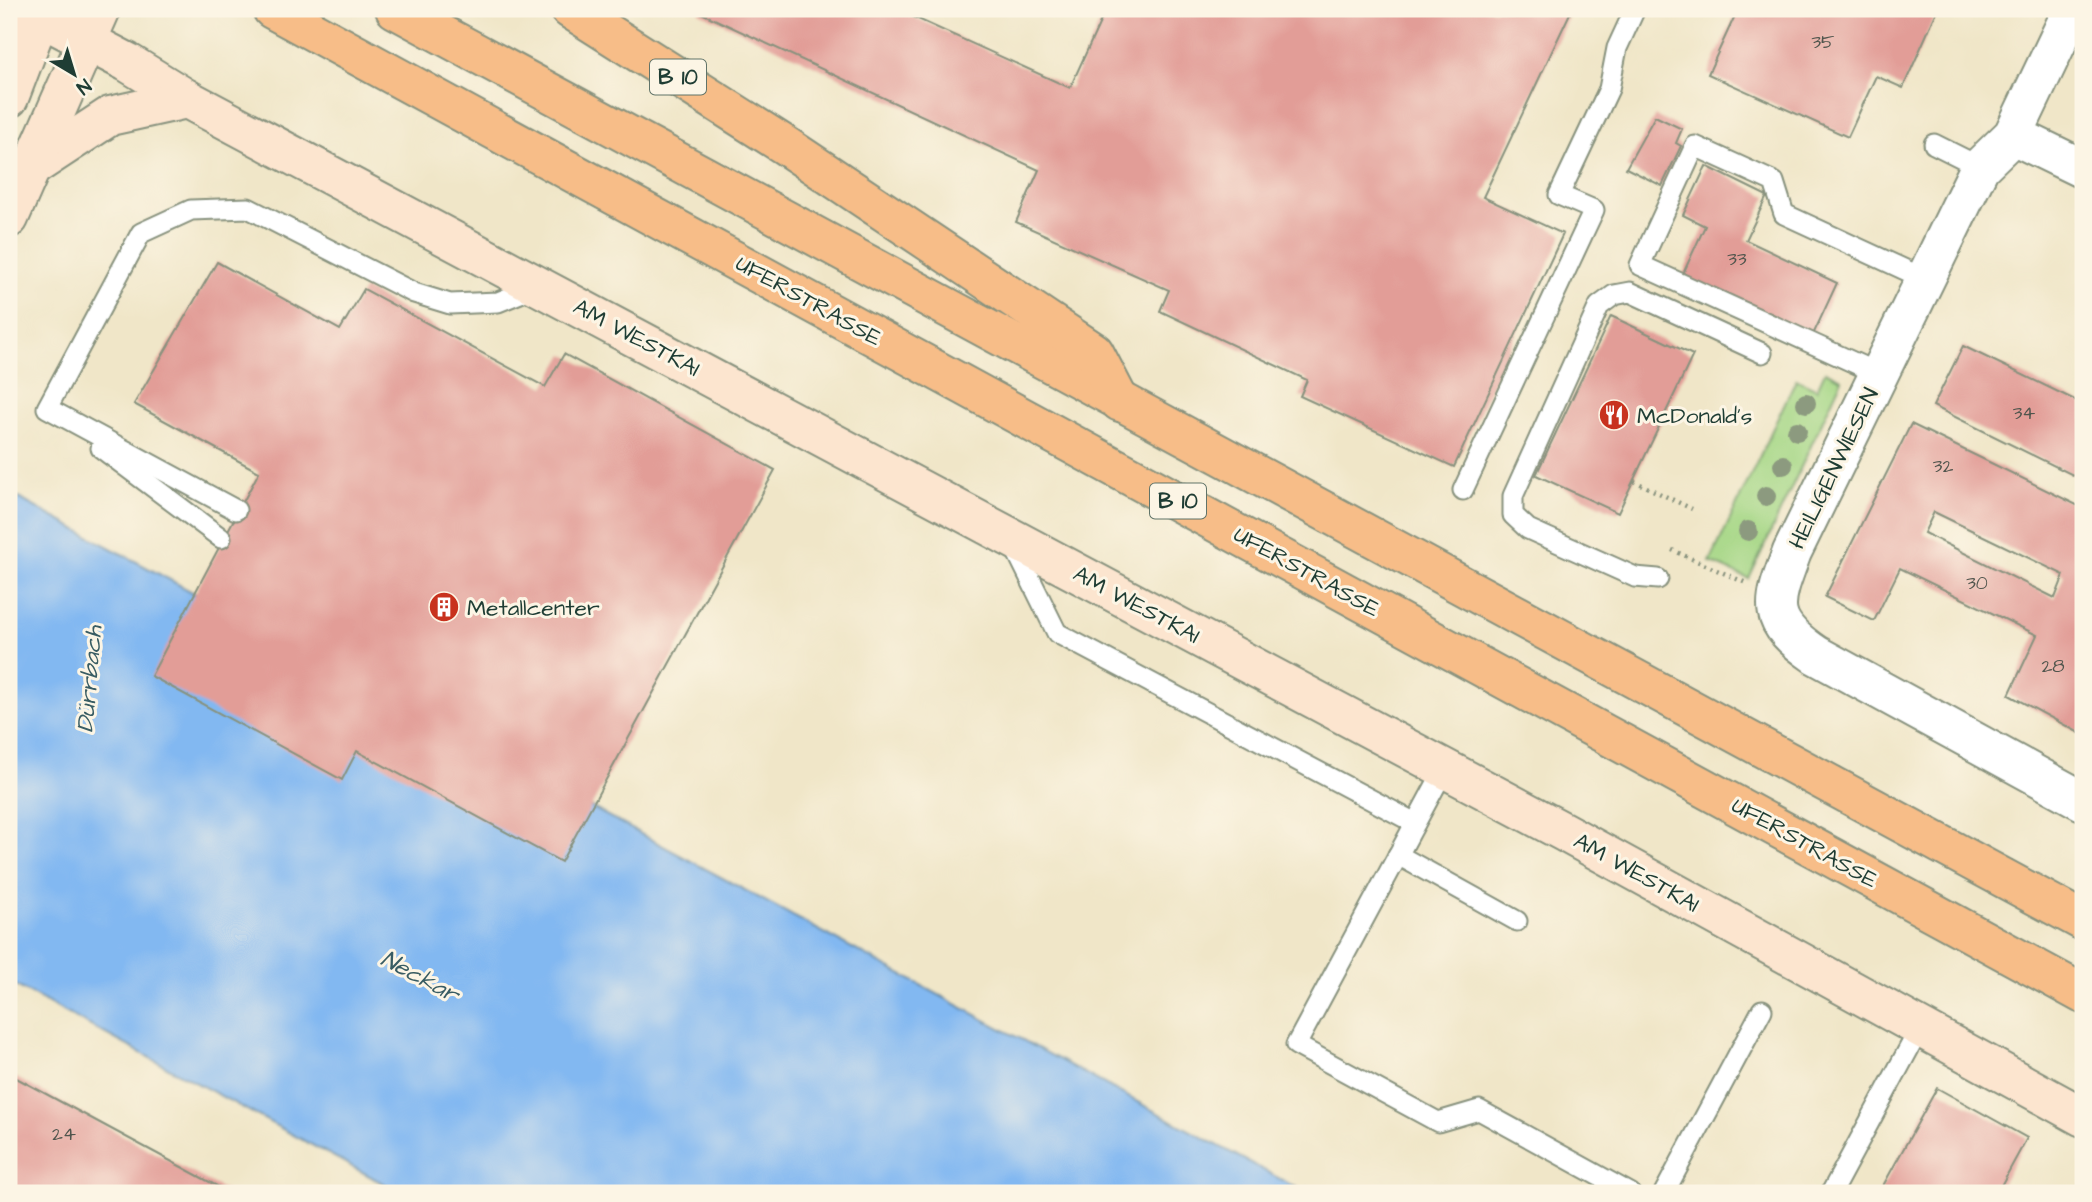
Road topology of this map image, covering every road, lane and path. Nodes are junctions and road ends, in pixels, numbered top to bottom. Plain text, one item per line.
1 (272, 9) edge
2 (395, 9) edge
3 (570, 9) edge
4 (1635, 9) edge
5 (2073, 9) edge
6 (36, 11) edge
7 (94, 25) edge
8 (9, 98) edge
9 (187, 99) junction
10 (2013, 135) junction
11 (1934, 144) dead end
12 (1980, 167) junction
13 (31, 168) junction
14 (2083, 169) edge
15 (9, 218) edge
16 (1925, 278) junction
17 (541, 285) junction
18 (1762, 353) dead end
19 (1879, 374) junction
20 (1120, 402) junction
21 (47, 408) junction
22 (1634, 481) dead end
23 (1463, 490) dead end
24 (1692, 509) dead end
25 (236, 510) dead end
26 (1009, 536) junction
27 (221, 538) dead end
28 (1672, 550) dead end
29 (1658, 579) dead end
30 (1775, 597) junction
31 (1445, 768) junction
32 (2083, 802) edge
33 (1415, 823) junction
34 (1398, 855) junction
35 (1517, 921) dead end
36 (2083, 921) edge
37 (2083, 993) edge
38 (1762, 1010) dead end
39 (1920, 1028) junction
40 (2083, 1117) edge
41 (1630, 1193) edge
42 (1664, 1193) edge
43 (1831, 1193) edge

1 - 37 highway, UFERSTRASSE / B 10
2 - 20 highway, B 10
3 - 20 highway, B 10
4 - 23 lane
5 - 10 street, HEILIGENWIESEN
6 - 7 main road, AM WESTKAI
6 - 8 main road
7 - 9 main road, AM WESTKAI
7 - 13 main road
9 - 13 main road
9 - 17 main road, AM WESTKAI
10 - 12 street, HEILIGENWIESEN
10 - 14 street
11 - 12 lane
12 - 16 street, HEILIGENWIESEN
13 - 15 main road
16 - 19 street, HEILIGENWIESEN
16 - 19 lane
17 - 21 lane
17 - 26 main road, AM WESTKAI
18 - 29 lane
19 - 30 street, HEILIGENWIESEN
20 - 36 highway, B 10
21 - 25 lane
21 - 27 lane
22 - 24 path
26 - 31 main road, AM WESTKAI
26 - 33 lane
28 - 30 path
30 - 32 street
31 - 33 lane
31 - 39 main road, AM WESTKAI
33 - 34 lane
34 - 35 lane
34 - 41 lane
38 - 42 lane
39 - 40 main road, AM WESTKAI
39 - 43 lane

